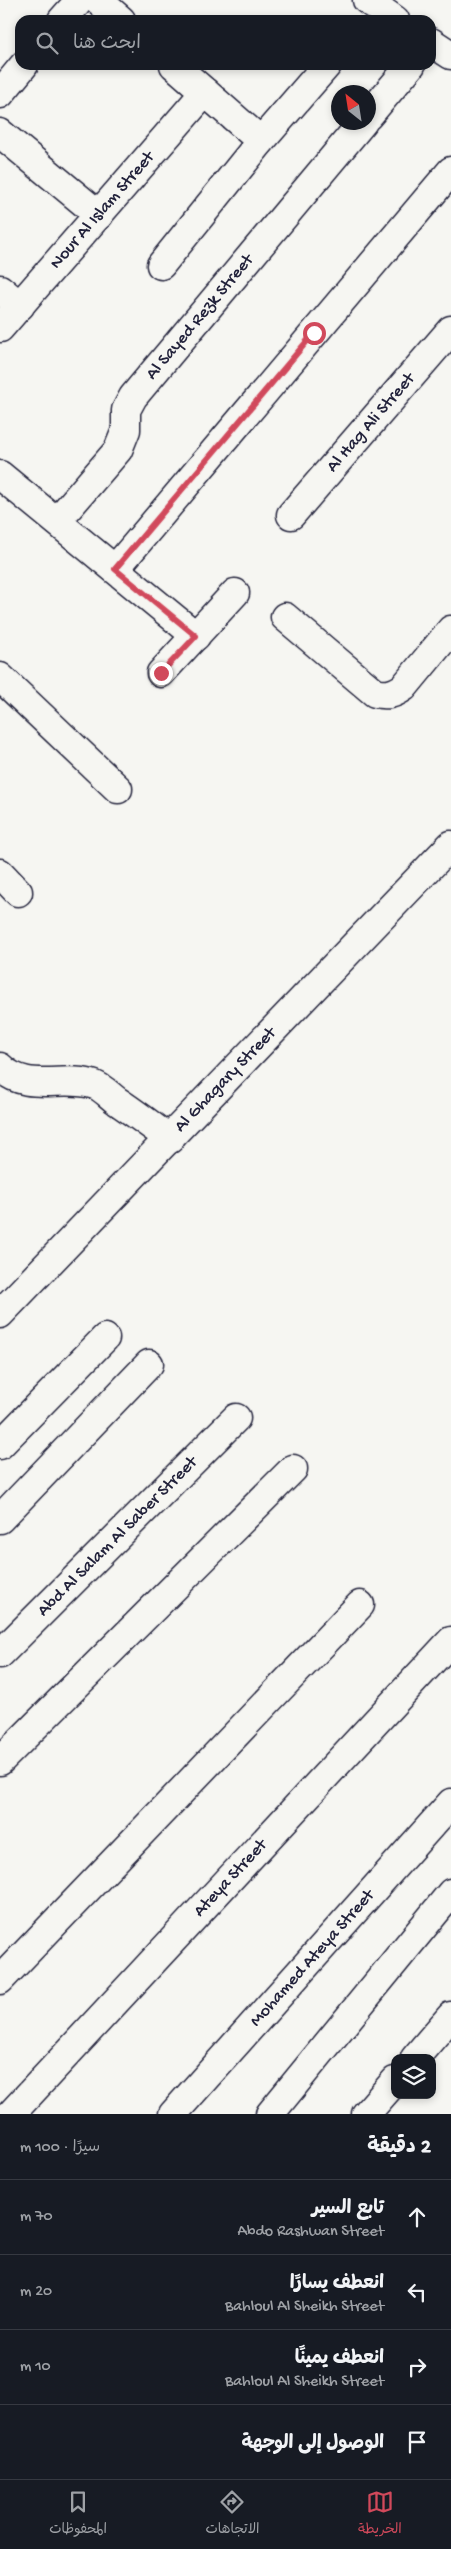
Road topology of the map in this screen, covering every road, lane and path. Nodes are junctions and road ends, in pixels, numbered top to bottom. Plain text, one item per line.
1 (98, 0) edge
2 (115, 15) edge
3 (436, 45) edge
4 (451, 55) edge
5 (19, 70) edge
6 (180, 70) edge
7 (323, 70) edge
8 (407, 70) edge
9 (2, 87) edge
10 (205, 92) junction
11 (376, 107) edge
12 (356, 130) edge
13 (0, 133) edge
14 (262, 141) junction
15 (451, 171) edge
16 (99, 215) junction
17 (161, 265) dead end
18 (10, 297) edge
19 (0, 328) edge
20 (451, 330) edge
21 (0, 475) edge
22 (291, 515) dead end
23 (57, 521) junction
24 (115, 569) junction
25 (235, 593) dead end
26 (285, 617) dead end
27 (451, 630) edge
28 (196, 636) junction
29 (161, 673) dead end
30 (0, 677) edge
31 (118, 789) dead end
32 (451, 845) edge
33 (0, 1067) edge
34 (170, 1139) junction
35 (0, 1314) edge
36 (105, 1338) dead end
37 (149, 1364) dead end
38 (236, 1418) dead end
39 (0, 1445) edge
40 (293, 1469) dead end
41 (0, 1519) edge
42 (360, 1605) dead end
43 (451, 1641) edge
44 (0, 1654) edge
45 (0, 1762) edge
46 (451, 1803) edge
47 (451, 1893) edge
48 (0, 1980) edge
49 (451, 2016) edge
50 (418, 2054) edge
51 (391, 2086) edge
52 (11, 2114) edge
53 (173, 2114) edge
54 (270, 2114) edge
55 (366, 2114) edge

1 - 2 street
3 - 4 street
5 - 9 street
6 - 10 street
7 - 14 street
8 - 11 street
10 - 14 street
10 - 16 street, Nour Al Islam Street
12 - 23 street, Al Sayed Rezk Street
13 - 16 street
14 - 17 street
15 - 24 street
16 - 18 street, Nour Al Islam Street
18 - 19 street, Nour Al Islam Street
20 - 22 street, Al Hag Ali Street
21 - 23 street
23 - 24 street
24 - 28 street
25 - 28 street
26 - 27 street
28 - 29 street
30 - 31 street
32 - 34 street, Al Ghagary Street
33 - 34 street
34 - 35 street, Al Ghagary Street
36 - 39 street
37 - 41 street
38 - 44 street, Abd Al Salam Al Saber Street
40 - 45 street
42 - 48 street
43 - 52 street, Ateya Street
46 - 53 street, Mohamed Ateya Street
47 - 54 street
49 - 50 street
51 - 55 street

